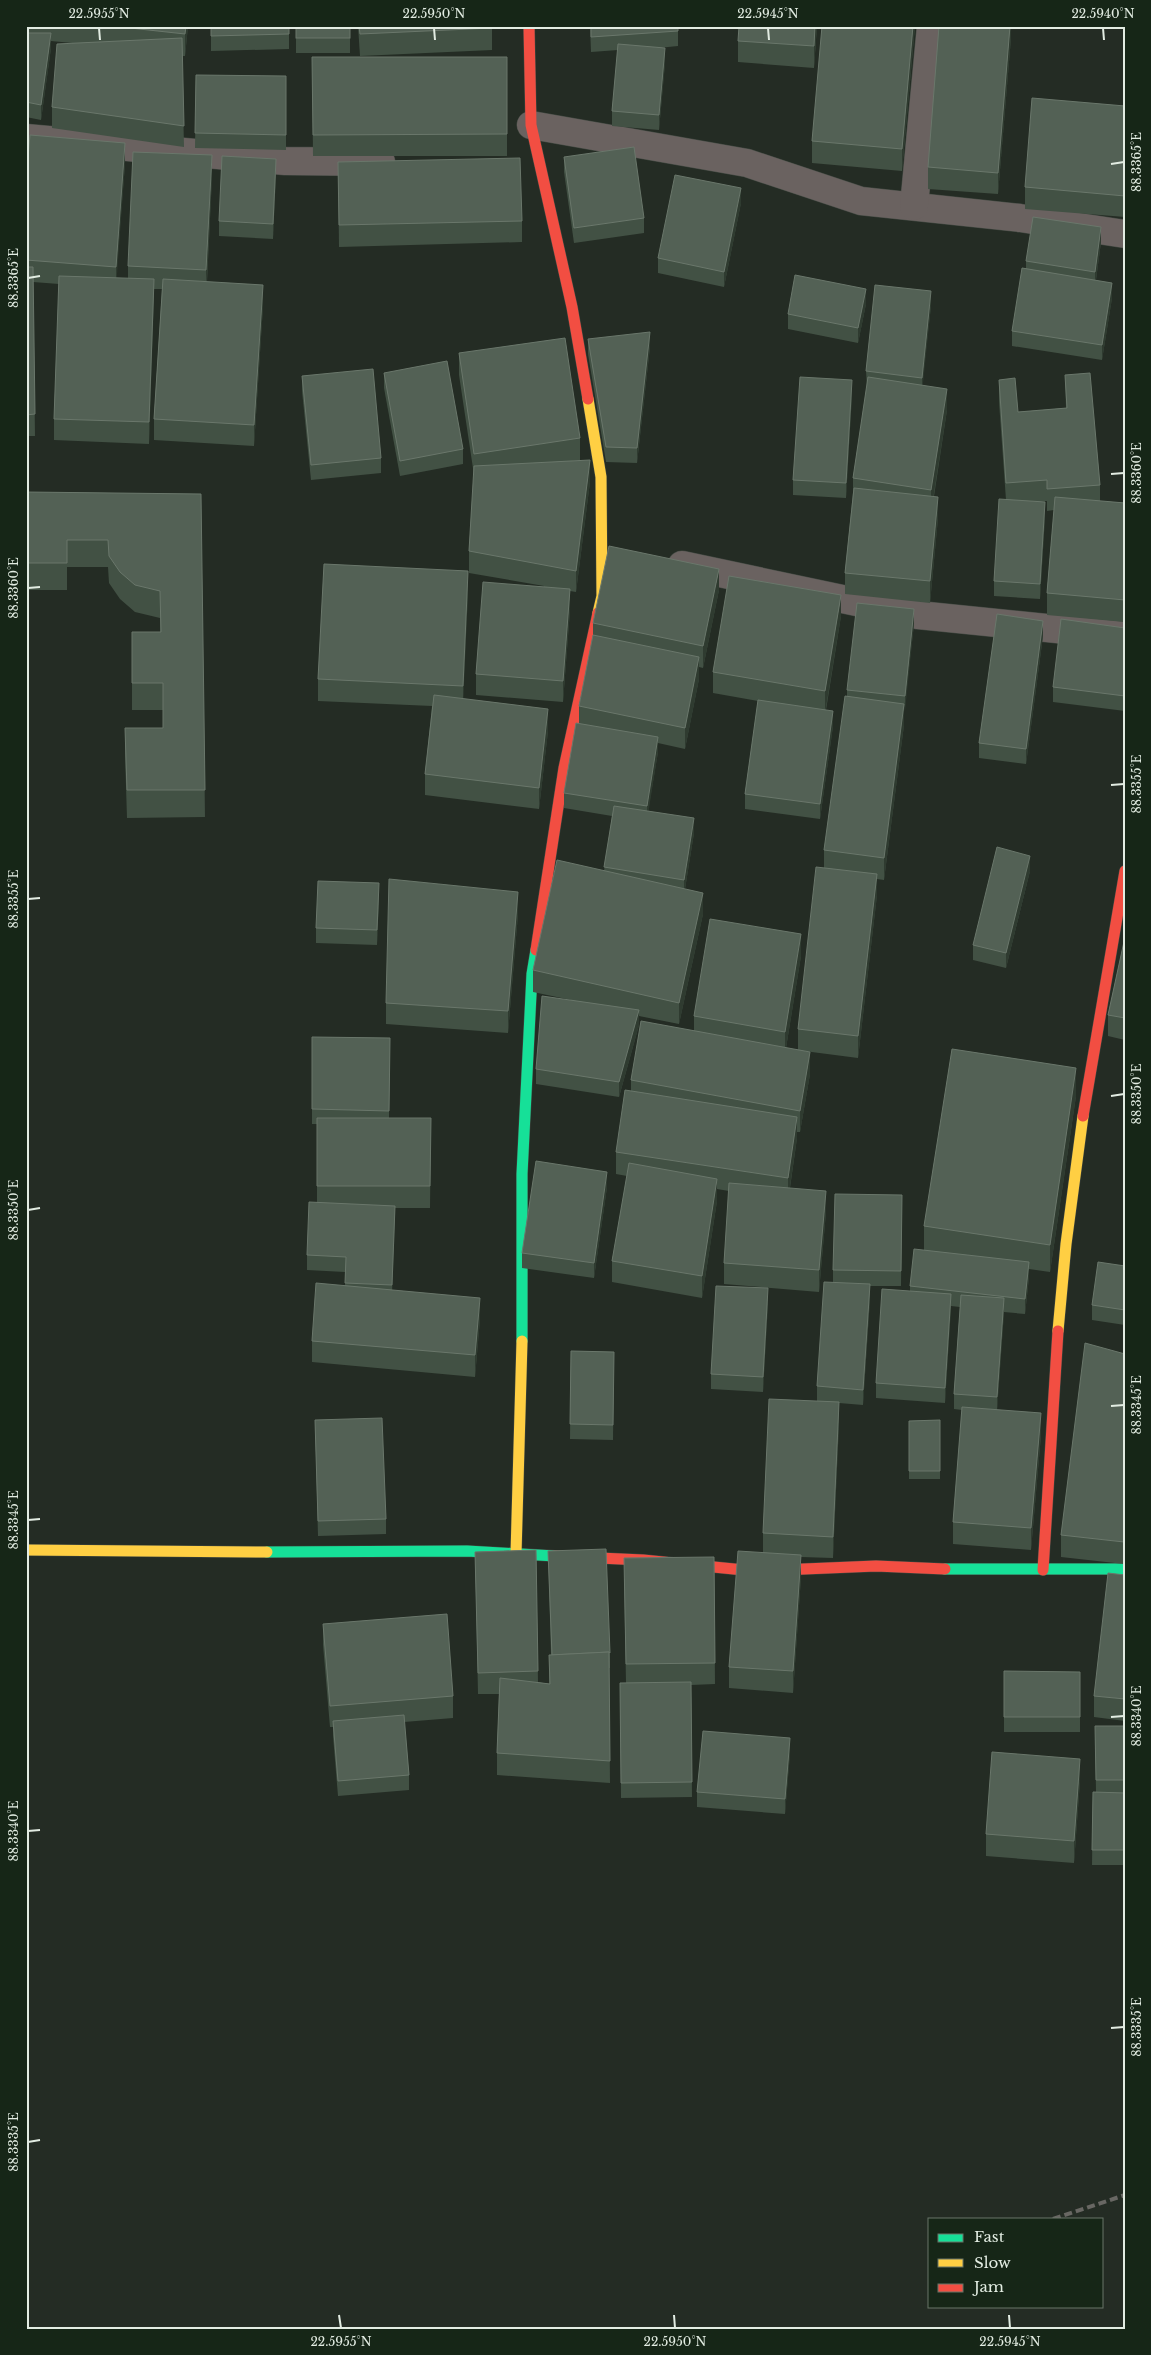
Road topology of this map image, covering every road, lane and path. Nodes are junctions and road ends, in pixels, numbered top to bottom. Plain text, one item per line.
1 (529, 26) edge
2 (931, 26) edge
3 (532, 125) junction
4 (26, 138) edge
5 (403, 162) edge
6 (511, 164) edge
7 (540, 164) junction
8 (914, 206) junction
9 (1125, 234) edge
10 (602, 548) junction
11 (631, 554) edge
12 (660, 560) edge
13 (1125, 636) edge
14 (1125, 871) edge
15 (26, 1550) edge
16 (516, 1554) junction
17 (1125, 1568) edge
18 (1043, 1570) junction

1 - 3 street
2 - 8 street
3 - 7 street
3 - 8 street
4 - 5 street
6 - 7 street
7 - 10 street
8 - 9 street
10 - 11 street
10 - 16 street
12 - 13 street
14 - 18 street
15 - 16 street
16 - 18 street
17 - 18 street

